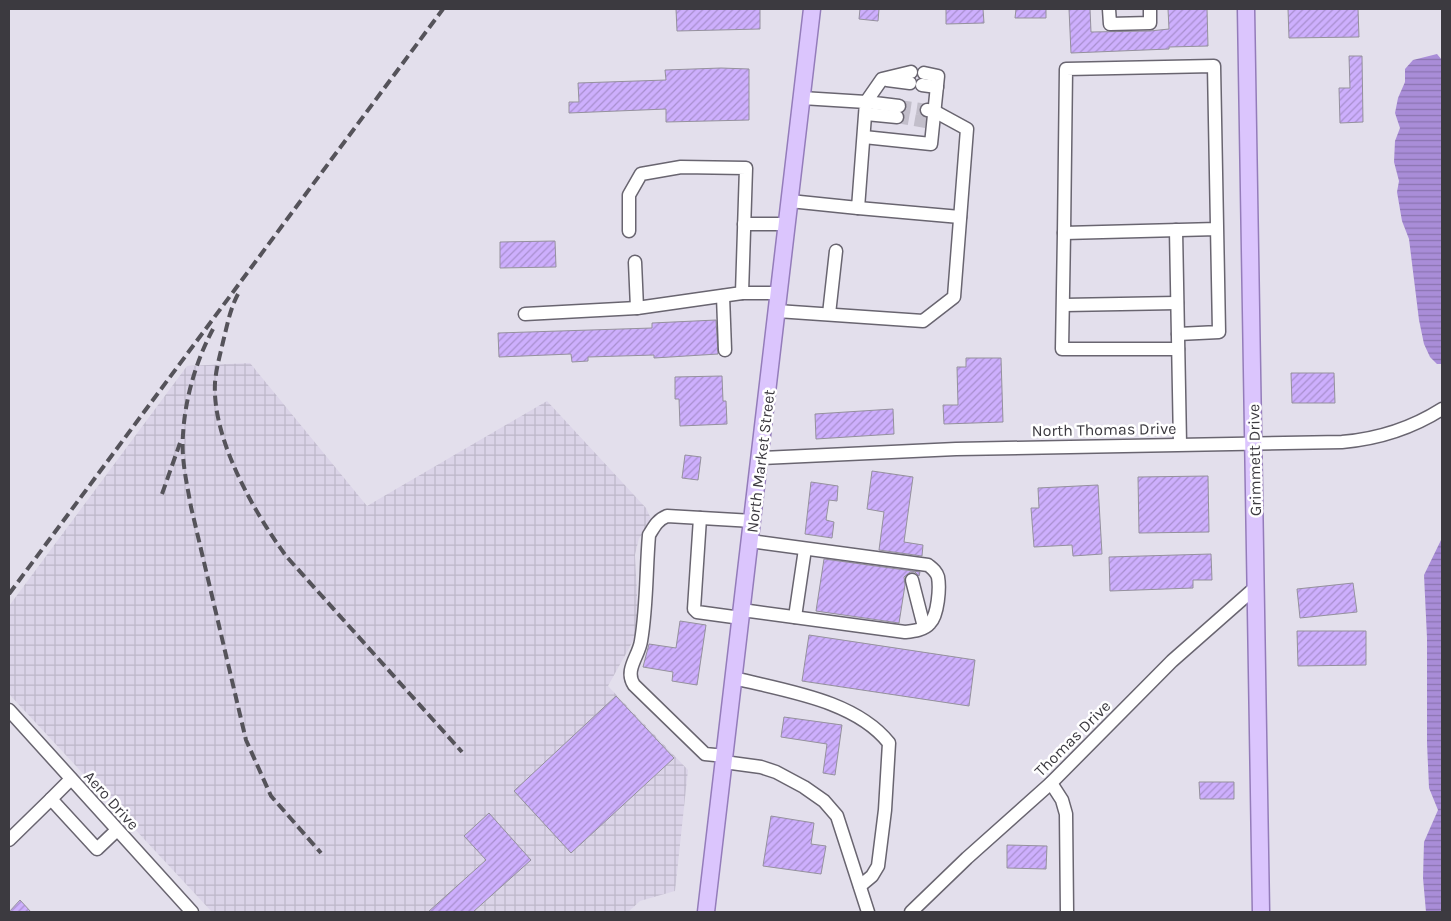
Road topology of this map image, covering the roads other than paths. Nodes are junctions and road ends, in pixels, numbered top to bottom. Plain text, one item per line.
1 (812, 9) edge
2 (1109, 9) edge
3 (1150, 9) edge
4 (1246, 9) edge
5 (802, 98) junction
6 (866, 108) junction
7 (898, 112) tunnel mouth
8 (930, 116) junction
9 (864, 137) junction
10 (790, 201) junction
11 (858, 208) junction
12 (960, 218) junction
13 (744, 224) junction
14 (787, 224) junction
15 (1217, 229) junction
16 (1176, 230) junction
17 (629, 231) dead end
18 (1064, 233) junction
19 (836, 251) dead end
20 (636, 262) dead end
21 (742, 293) junction
22 (779, 293) junction
23 (723, 296) junction
24 (1177, 303) junction
25 (1064, 305) junction
26 (637, 308) junction
27 (777, 311) junction
28 (525, 314) dead end
29 (829, 314) junction
30 (1178, 334) junction
31 (1178, 349) junction
32 (725, 350) dead end
33 (1442, 409) edge
34 (1254, 443) junction
35 (1180, 444) junction
36 (760, 458) junction
37 (700, 518) junction
38 (753, 521) junction
39 (750, 541) junction
40 (805, 549) junction
41 (912, 580) dead end
42 (1256, 587) junction
43 (742, 614) junction
44 (795, 617) junction
45 (924, 627) junction
46 (734, 678) junction
47 (9, 710) edge
48 (724, 759) junction
49 (71, 779) junction
50 (1051, 783) junction
51 (51, 799) junction
52 (117, 830) junction
53 (9, 840) edge
54 (860, 886) junction
55 (192, 912) edge
56 (706, 912) edge
57 (868, 912) edge
58 (911, 912) edge
59 (1067, 912) edge
60 (1261, 912) edge

1 - 5 main road, North Market Street
2 - 3 street
4 - 34 main road, Grimmett Drive
5 - 6 street
5 - 10 main road, North Market Street
6 - 7 street
6 - 8 street
6 - 9 street
8 - 9 street
8 - 12 street
9 - 11 street
10 - 11 street
10 - 14 main road, North Market Street
11 - 12 street
12 - 29 street
13 - 14 street
13 - 17 street
13 - 21 street
14 - 22 main road, North Market Street
15 - 16 street
15 - 18 street
15 - 30 street
16 - 18 street
16 - 24 street
18 - 25 street
19 - 29 street
20 - 26 street
21 - 22 street
21 - 23 street
22 - 27 main road, North Market Street
23 - 26 street
23 - 32 street
24 - 25 street
24 - 30 street
25 - 31 street
26 - 28 street
27 - 29 street
27 - 36 main road, North Market Street
30 - 31 street
31 - 35 street
33 - 34 street, North Thomas Drive
34 - 35 street, North Thomas Drive
34 - 42 main road, Grimmett Drive
35 - 36 street, North Thomas Drive
36 - 38 main road, North Market Street
37 - 38 street
37 - 43 street
37 - 48 street
38 - 39 main road, North Market Street
39 - 40 street
39 - 43 main road, North Market Street
40 - 44 street
40 - 45 street
41 - 45 street
42 - 50 street, Thomas Drive
42 - 60 main road, Grimmett Drive
43 - 44 street
43 - 46 main road, North Market Street
44 - 45 street
46 - 48 main road, North Market Street
46 - 54 street
47 - 49 street, Aero Drive
48 - 54 street
48 - 56 main road, North Market Street
49 - 51 street
49 - 52 street, Aero Drive
50 - 58 street, Thomas Drive
50 - 59 street
51 - 52 street
51 - 53 street
52 - 55 street, Aero Drive
54 - 57 street

